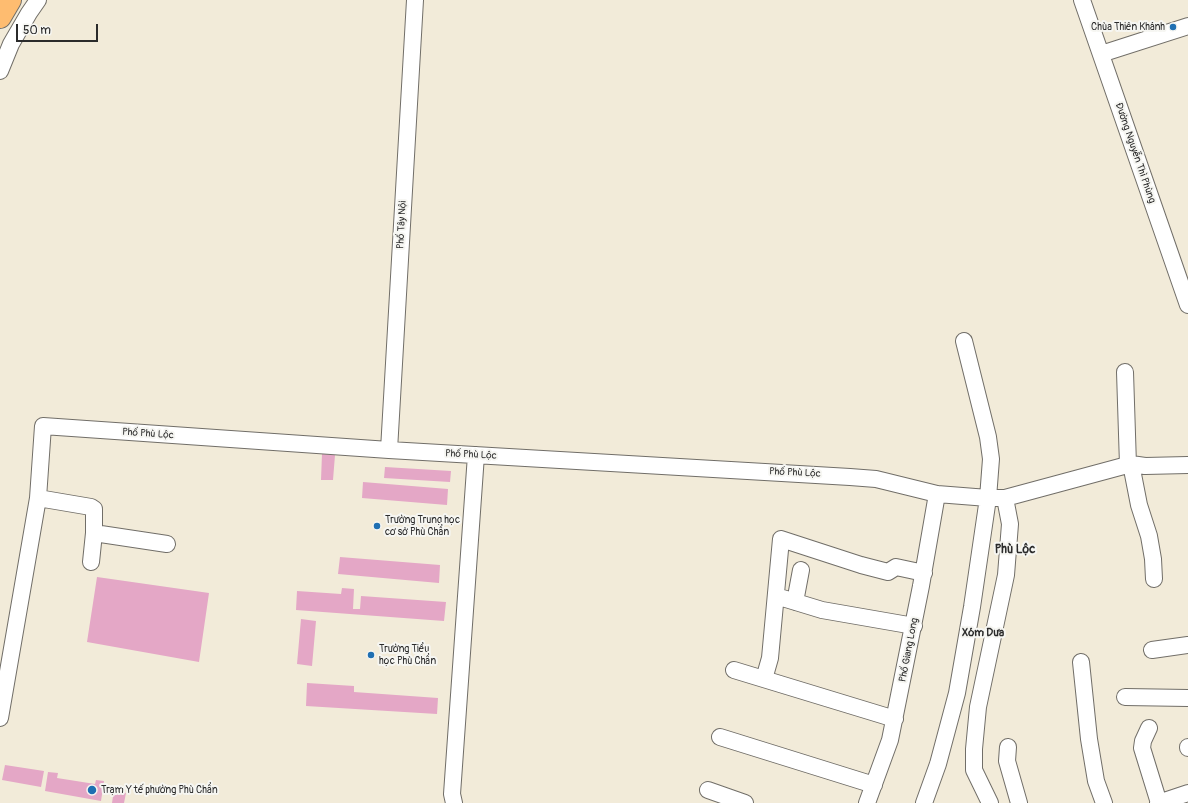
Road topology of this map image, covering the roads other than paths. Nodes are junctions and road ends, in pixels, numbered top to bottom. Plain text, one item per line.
1 (10, 0) edge
2 (38, 0) edge
3 (415, 0) edge
4 (1082, 0) edge
5 (0, 17) edge
6 (1188, 26) edge
7 (1101, 54) junction
8 (0, 71) edge
9 (1188, 304) edge
10 (964, 340) dead end
11 (1125, 372) dead end
12 (390, 450) junction
13 (476, 455) junction
14 (1130, 464) junction
15 (1188, 465) edge
16 (938, 494) junction
17 (38, 498) junction
18 (988, 498) junction
19 (1006, 498) junction
20 (94, 533) junction
21 (167, 544) dead end
22 (91, 562) dead end
23 (801, 570) dead end
24 (924, 573) junction
25 (1154, 579) dead end
26 (776, 596) junction
27 (795, 602) junction
28 (914, 626) junction
29 (1188, 645) edge
30 (1152, 650) dead end
31 (1081, 662) dead end
32 (734, 670) dead end
33 (764, 679) junction
34 (1125, 697) dead end
35 (1188, 698) edge
36 (0, 718) edge
37 (895, 719) junction
38 (1149, 728) dead end
39 (720, 737) dead end
40 (1008, 747) dead end
41 (874, 785) junction
42 (708, 790) dead end
43 (1188, 793) edge
44 (454, 803) edge
45 (745, 803) edge
46 (867, 803) edge
47 (924, 803) edge
48 (990, 803) edge
49 (1019, 803) edge
50 (1104, 803) edge
51 (1158, 803) edge

1 - 5 highway
2 - 8 street
3 - 12 street, Phố Tây Nội
4 - 7 street, Đường Nguyễn Thì Phùng
6 - 7 street
7 - 9 street, Đường Nguyễn Thì Phùng
10 - 18 street
11 - 14 street
12 - 13 street, Phố Phù Lộc
12 - 17 street, Phố Phù Lộc
13 - 16 street, Phố Phù Lộc
13 - 44 street
14 - 15 street, Phố Phù Lộc
14 - 19 street, Phố Phù Lộc
14 - 25 street
16 - 18 street, Phố Phù Lộc
16 - 24 street, Phố Giang Long
17 - 20 street
17 - 36 street, Phố Phù Lộc
18 - 19 street, Phố Phù Lộc
18 - 47 street
19 - 48 street
20 - 21 street
20 - 22 street
23 - 27 street
24 - 26 street
24 - 28 street, Phố Giang Long
26 - 27 street
26 - 33 street
27 - 28 street
28 - 37 street, Phố Giang Long
29 - 30 street
31 - 50 street
32 - 33 street
33 - 37 street
34 - 35 street
37 - 41 street, Phố Giang Long
38 - 51 street
39 - 41 street
40 - 49 street
41 - 46 street, Phố Giang Long
42 - 45 street
43 - 51 street

